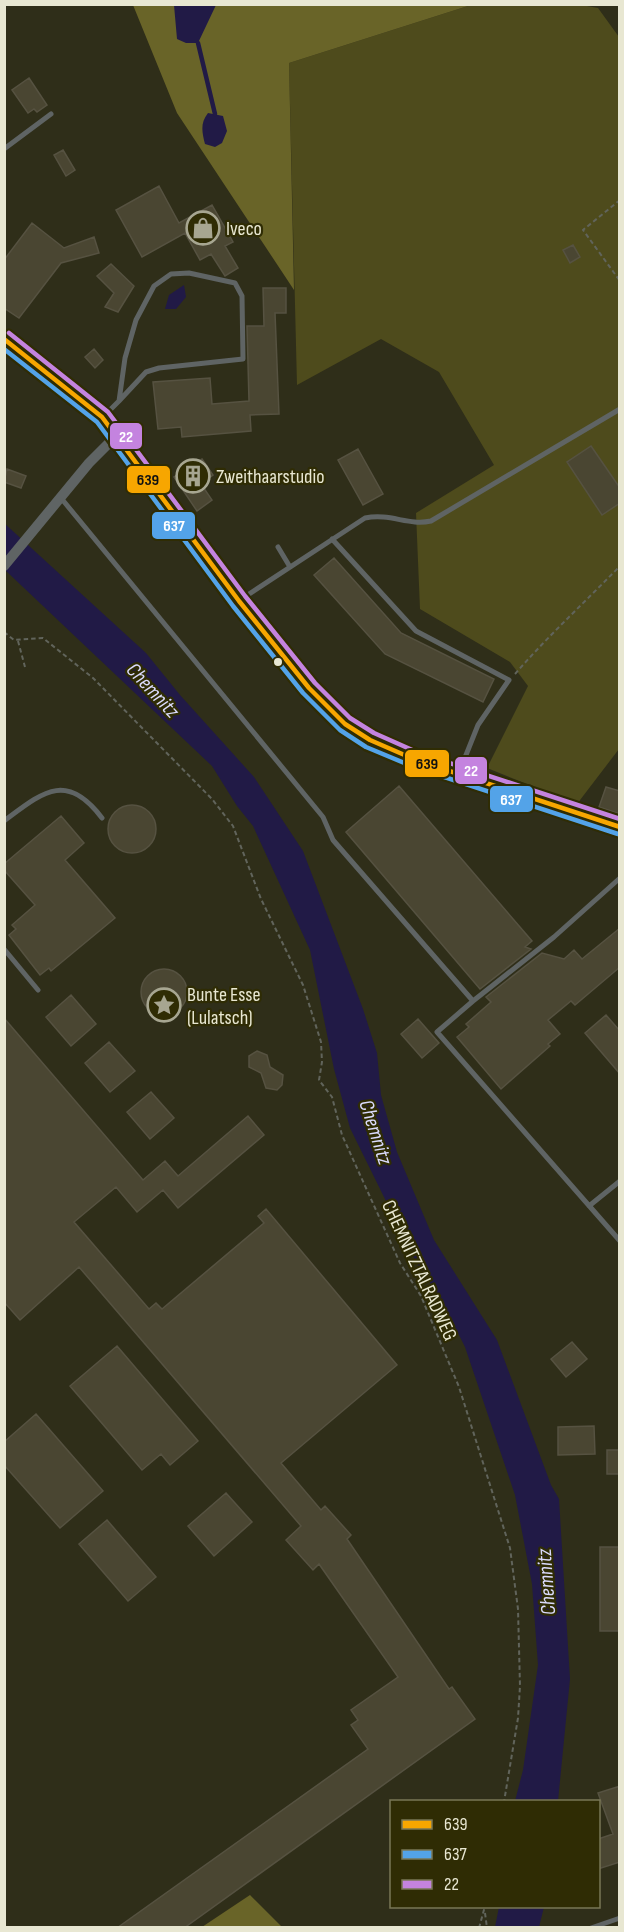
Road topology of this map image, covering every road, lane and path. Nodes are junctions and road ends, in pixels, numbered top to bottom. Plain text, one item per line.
1 (51, 114) dead end
2 (4, 149) edge
3 (620, 200) edge
4 (620, 281) edge
5 (4, 339) edge
6 (119, 401) junction
7 (620, 409) edge
8 (102, 417) junction
9 (117, 435) junction
10 (60, 497) junction
11 (332, 538) junction
12 (278, 547) dead end
13 (4, 566) edge
14 (620, 566) edge
15 (290, 567) junction
16 (239, 601) junction
17 (4, 632) edge
18 (18, 641) junction
19 (25, 667) dead end
20 (509, 680) junction
21 (458, 774) junction
22 (102, 818) dead end
23 (4, 821) edge
24 (620, 827) edge
25 (620, 878) edge
26 (4, 949) edge
27 (38, 990) dead end
28 (473, 1001) junction
29 (620, 1181) edge
30 (589, 1206) junction
31 (620, 1241) edge
32 (504, 1800) edge
33 (484, 1908) edge
34 (620, 1917) edge
35 (479, 1928) edge
36 (487, 1928) edge
37 (591, 1928) edge

1 - 2 lane
3 - 4 path
5 - 8 main road
6 - 6 lane
6 - 8 lane
7 - 11 lane
8 - 9 main road
9 - 10 street
9 - 16 main road
10 - 13 street
10 - 28 lane
11 - 15 lane
11 - 20 lane
12 - 15 lane
14 - 20 path
15 - 16 lane
16 - 21 main road
17 - 18 path
18 - 19 path
18 - 32 path, CHEMNITZTALRADWEG
20 - 21 lane
21 - 24 main road
22 - 23 lane
25 - 28 lane
26 - 27 lane
28 - 30 lane
29 - 30 lane
30 - 31 lane
33 - 35 path
33 - 36 path
34 - 37 lane

